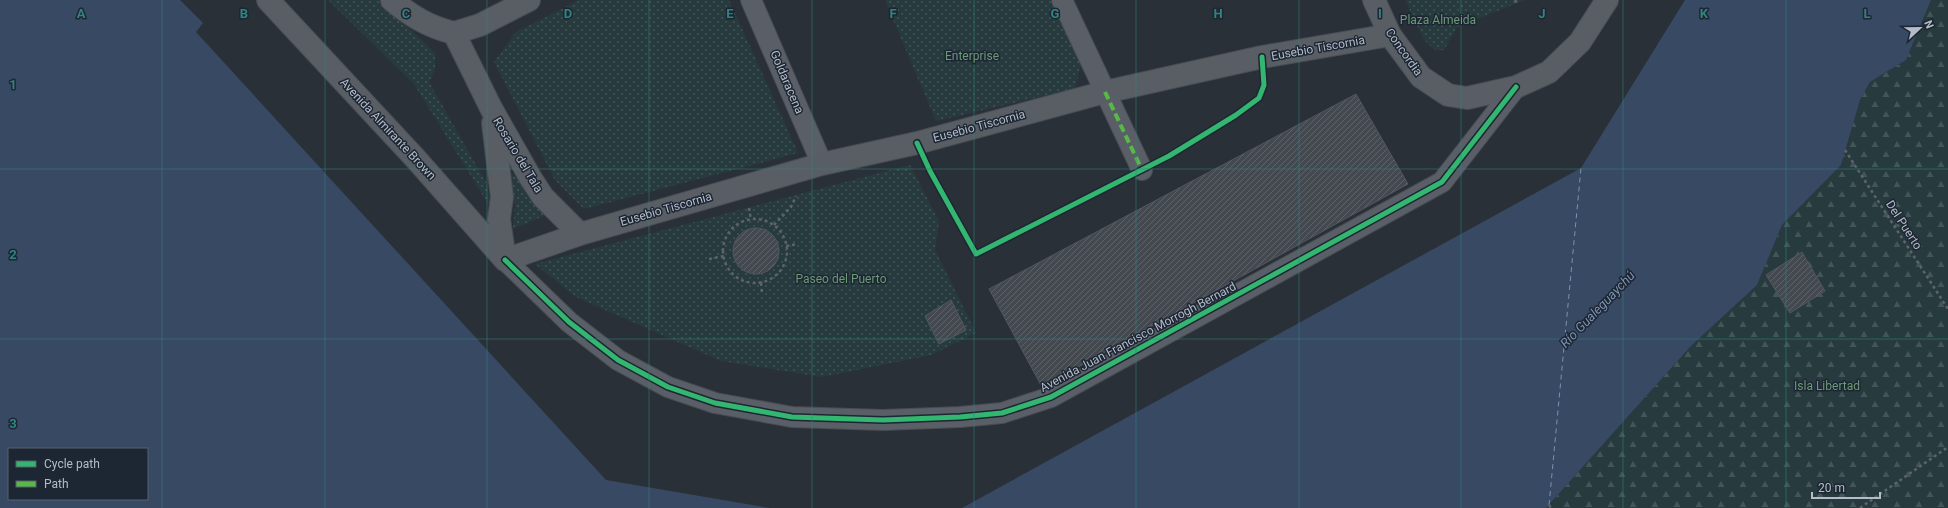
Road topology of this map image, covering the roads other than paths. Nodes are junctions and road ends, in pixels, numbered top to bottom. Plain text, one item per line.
1 (268, 0) edge
2 (392, 0) edge
3 (529, 0) edge
4 (751, 0) edge
5 (1062, 0) edge
6 (1374, 0) edge
7 (1607, 0) edge
8 (454, 33) junction
9 (1390, 35) junction
10 (1516, 87) junction
11 (1105, 92) junction
12 (491, 108) junction
13 (815, 166) junction
14 (1142, 170) dead end
15 (580, 234) junction
16 (505, 260) junction

1 - 16 main road, Avenida Almirante Brown
2 - 8 main road
3 - 8 main road
4 - 13 street, Goldaracena
5 - 11 street
6 - 9 main road, Concordia
7 - 10 main road, Concordia
8 - 12 main road, Rosario del Tala
9 - 10 main road, Concordia
9 - 11 main road, Eusebio Tiscornia
10 - 16 street, Avenida Juan Francisco Morrogh Bernard
11 - 13 main road, Eusebio Tiscornia
11 - 14 street
12 - 15 main road, Rosario del Tala
12 - 16 main road, Rosario del Tala
13 - 15 main road, Eusebio Tiscornia
15 - 16 main road, Eusebio Tiscornia

